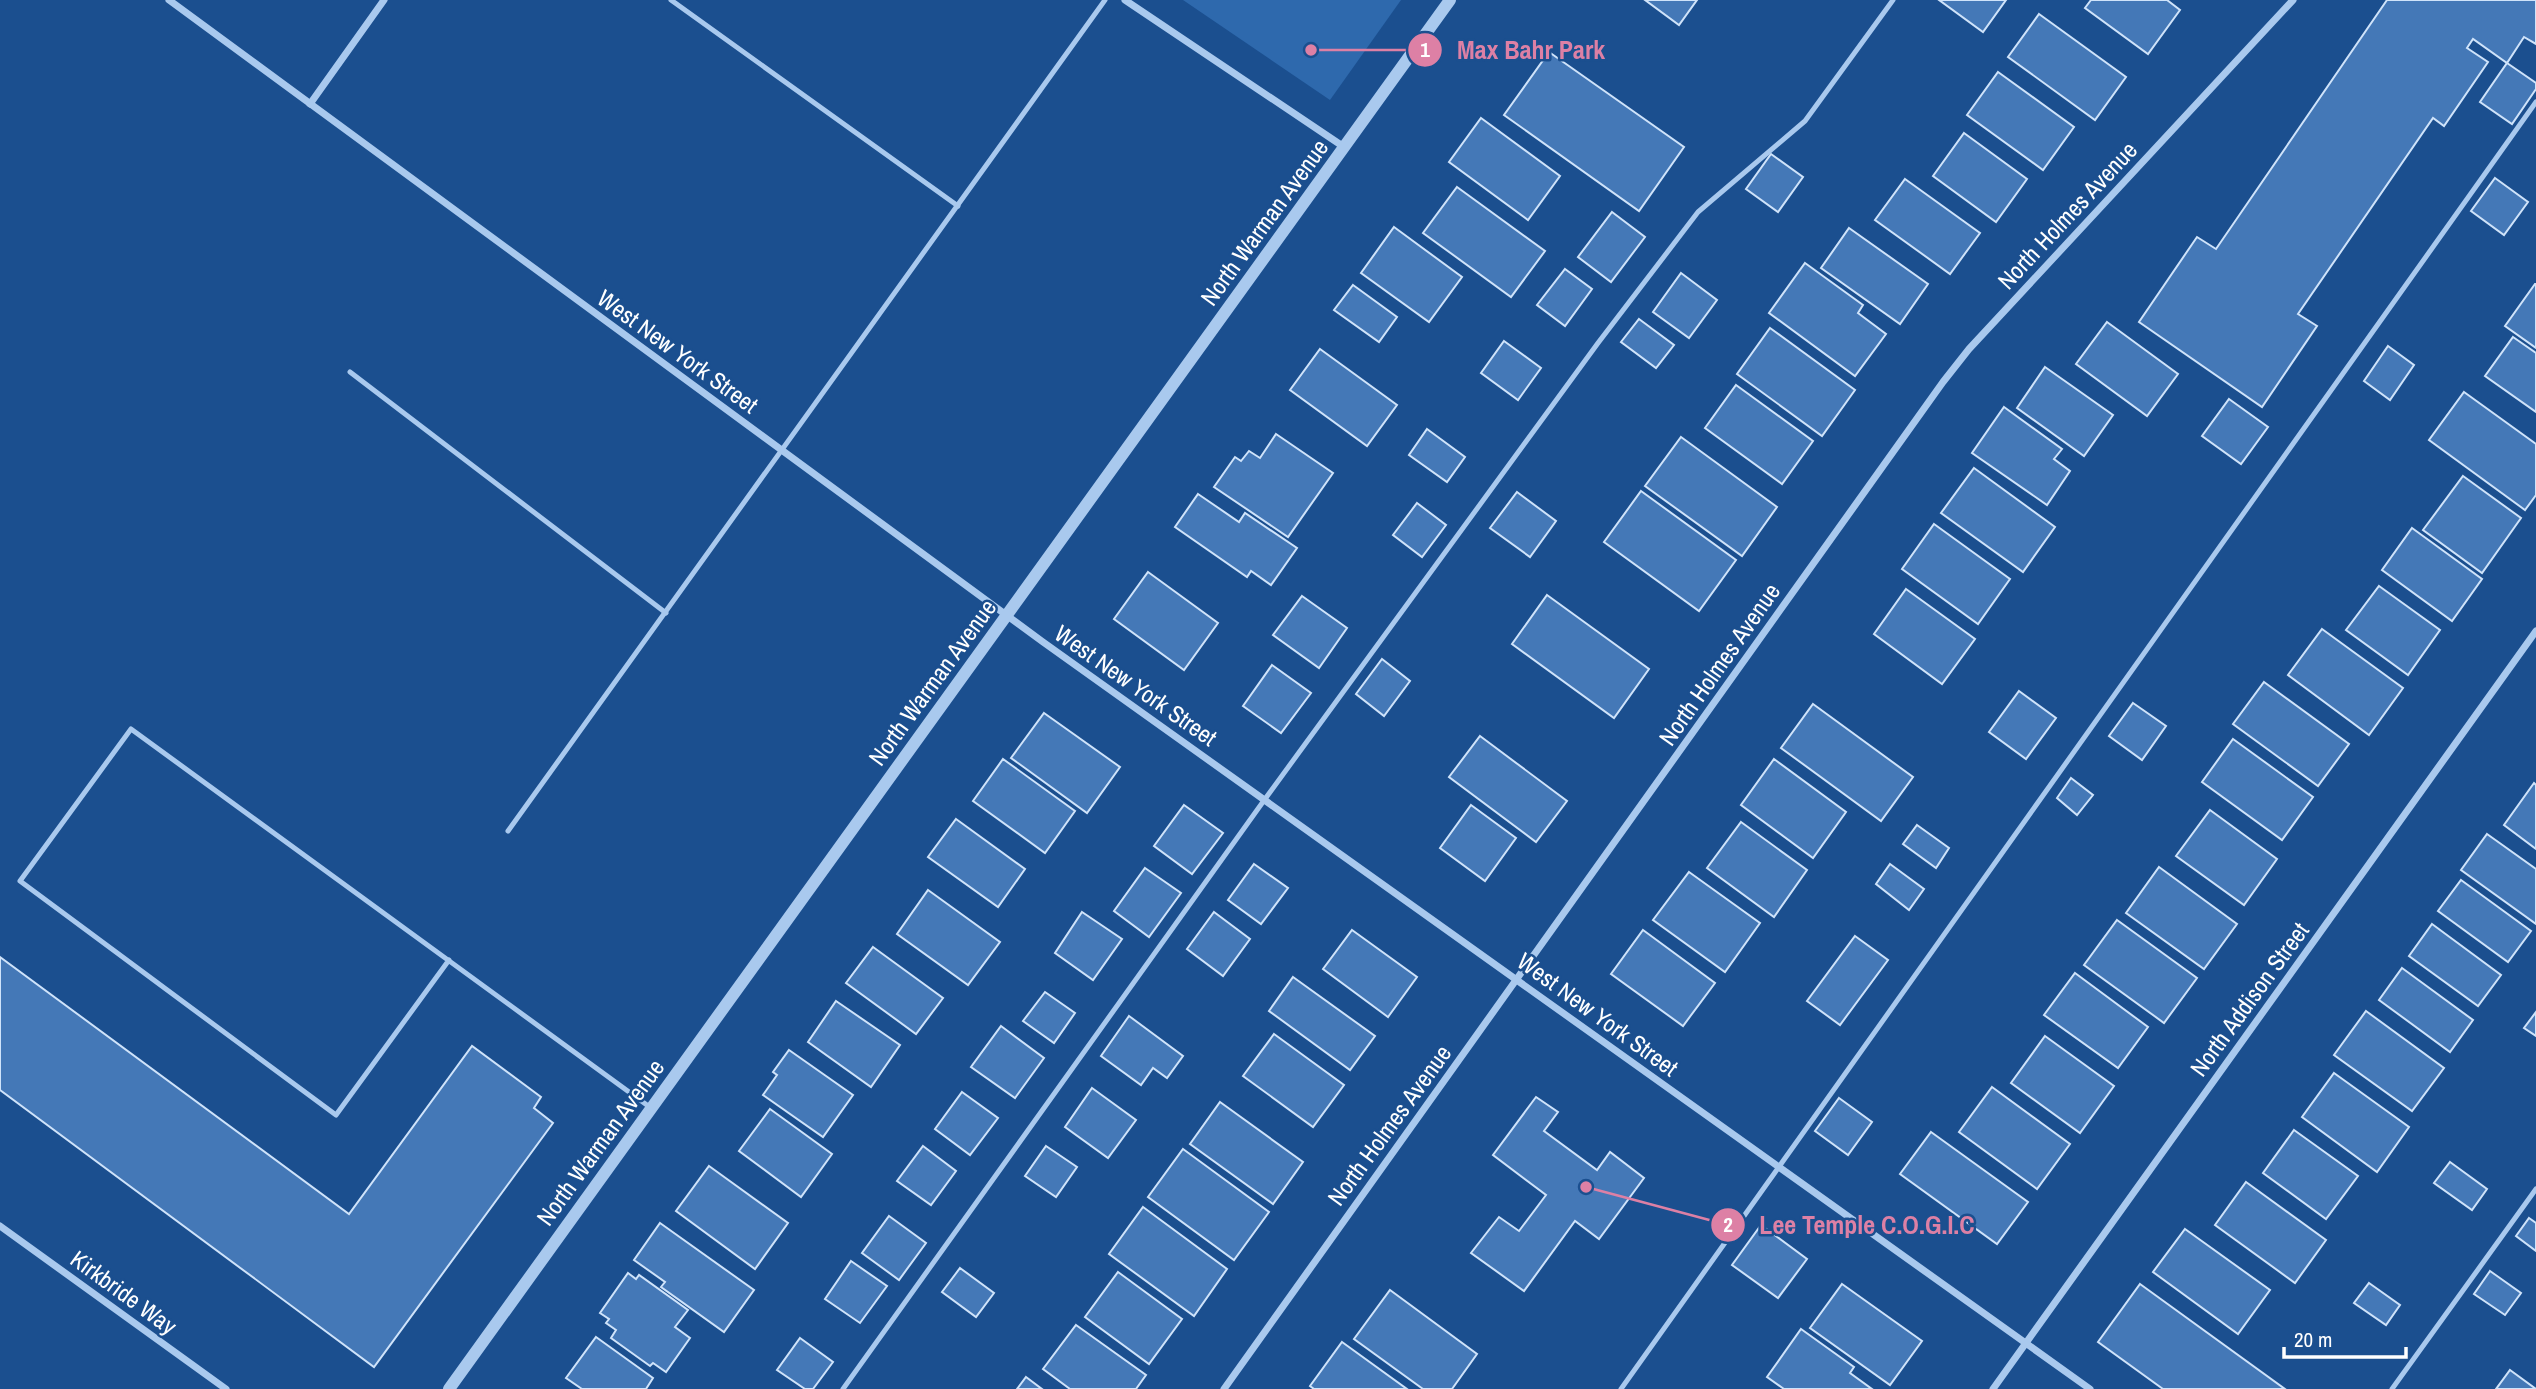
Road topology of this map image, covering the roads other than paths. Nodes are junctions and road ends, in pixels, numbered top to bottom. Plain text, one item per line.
1 (169, 0) edge
2 (384, 0) edge
3 (671, 0) edge
4 (1105, 0) edge
5 (1125, 0) edge
6 (1450, 0) edge
7 (1893, 0) edge
8 (2293, 0) edge
9 (2536, 102) edge
10 (310, 104) junction
11 (1344, 148) junction
12 (958, 205) junction
13 (350, 372) dead end
14 (783, 452) junction
15 (666, 613) junction
16 (1006, 616) junction
17 (2536, 631) edge
18 (1265, 799) junction
19 (508, 831) dead end
20 (449, 960) junction
21 (1517, 980) junction
22 (651, 1108) junction
23 (1780, 1167) junction
24 (2536, 1189) edge
25 (0, 1226) edge
26 (2025, 1343) junction
27 (226, 1389) edge
28 (449, 1389) edge
29 (843, 1389) edge
30 (1223, 1389) edge
31 (1621, 1389) edge
32 (1993, 1389) edge
33 (2090, 1389) edge
34 (2392, 1389) edge

1 - 10 street, West New York Street
2 - 10 street
3 - 12 lane
4 - 12 lane
5 - 11 street
6 - 11 street, North Warman Avenue
7 - 18 lane
8 - 21 street, North Holmes Avenue
9 - 23 lane
10 - 14 street, West New York Street
11 - 16 street, North Warman Avenue
12 - 14 lane
13 - 15 lane
14 - 15 lane
14 - 16 street, West New York Street
15 - 19 lane
16 - 18 street, West New York Street
16 - 22 street, North Warman Avenue
17 - 26 street, North Addison Street
18 - 21 street, West New York Street
18 - 29 lane
20 - 20 lane
20 - 22 lane
21 - 23 street, West New York Street
21 - 30 street, North Holmes Avenue
22 - 28 street, North Warman Avenue
23 - 26 street, West New York Street
23 - 31 lane
24 - 34 lane
25 - 27 street, Kirkbride Way
26 - 32 street, North Addison Street
26 - 33 street, West New York Street

